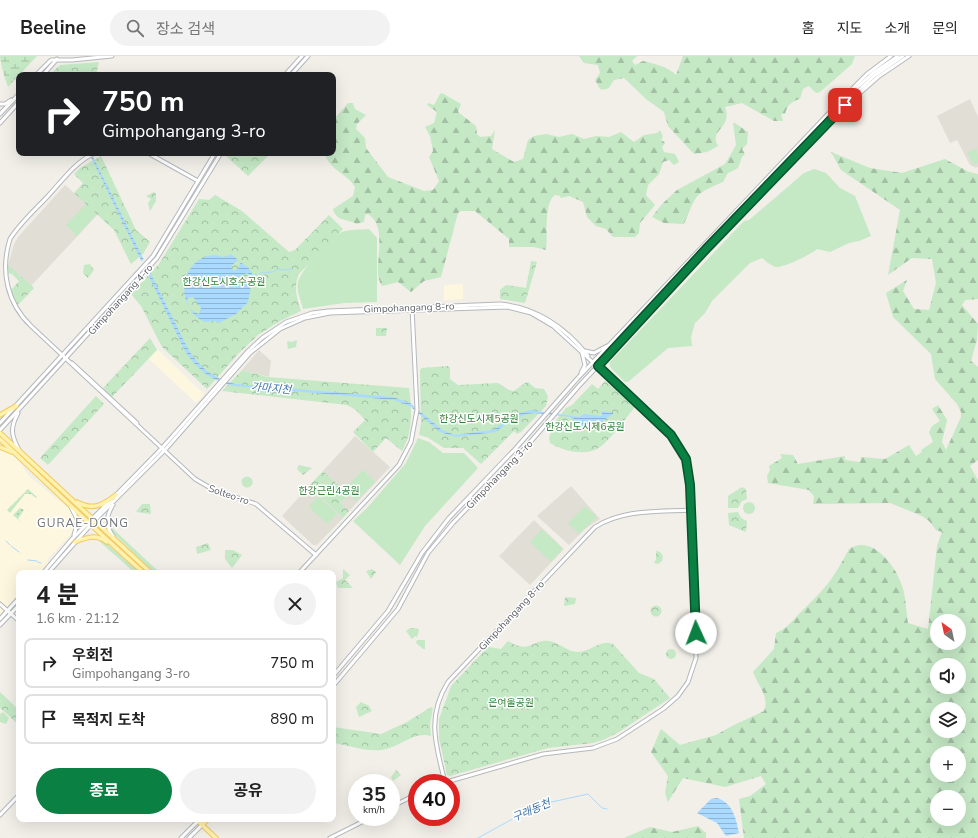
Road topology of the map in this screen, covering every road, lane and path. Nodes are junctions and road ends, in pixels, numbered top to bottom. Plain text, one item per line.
1 (112, 56) edge
2 (302, 56) edge
3 (308, 56) edge
4 (891, 56) edge
5 (898, 56) edge
6 (903, 56) edge
7 (909, 56) edge
8 (57, 59) junction
9 (39, 72) edge
10 (46, 72) edge
11 (288, 72) edge
12 (294, 72) edge
13 (16, 96) edge
14 (16, 97) edge
15 (840, 103) junction
16 (0, 104) edge
17 (16, 105) edge
18 (845, 105) junction
19 (0, 114) edge
20 (1, 118) edge
21 (0, 123) edge
22 (89, 156) edge
23 (153, 156) edge
24 (213, 156) edge
25 (219, 156) edge
26 (198, 181) junction
27 (412, 308) junction
28 (614, 340) junction
29 (582, 351) junction
30 (63, 355) junction
31 (66, 359) junction
32 (593, 362) junction
33 (598, 366) junction
34 (576, 380) junction
35 (18, 407) junction
36 (0, 415) edge
37 (0, 423) edge
38 (0, 431) edge
39 (0, 439) edge
40 (0, 447) edge
41 (163, 449) junction
42 (18, 453) junction
43 (69, 496) junction
44 (117, 496) junction
45 (62, 499) junction
46 (691, 510) junction
47 (92, 522) junction
48 (73, 541) junction
49 (122, 547) junction
50 (316, 555) junction
51 (125, 556) junction
52 (46, 570) edge
53 (50, 570) edge
54 (141, 570) edge
55 (148, 570) edge
56 (302, 570) edge
57 (16, 601) edge
58 (0, 604) edge
59 (16, 607) edge
60 (8, 610) junction
61 (11, 613) junction
62 (16, 618) edge
63 (0, 619) edge
64 (0, 625) edge
65 (336, 672) edge
66 (336, 682) edge
67 (442, 774) edge
68 (460, 778) edge
69 (417, 795) edge
70 (16, 798) edge
71 (0, 815) edge
72 (196, 822) edge
73 (200, 822) edge
74 (205, 822) edge
75 (202, 825) junction
76 (354, 826) edge
77 (182, 838) edge
78 (189, 838) edge
79 (216, 838) edge
80 (330, 838) edge

1 - 8 street
2 - 11 street
3 - 12 street
4 - 15 street
5 - 15 street, Gimpohangang 3-ro
6 - 18 street, Gimpohangang 3-ro
7 - 18 street
8 - 9 street
8 - 10 street
13 - 16 street
14 - 19 street
15 - 28 street, Gimpohangang 3-ro
17 - 20 street
18 - 33 street, Gimpohangang 3-ro
20 - 21 street
22 - 30 street, Solteo-ro
23 - 26 street
24 - 26 street, Gimpohangang 4-ro
25 - 31 street, Gimpohangang 4-ro
26 - 30 street, Gimpohangang 4-ro
27 - 29 street, Gimpohangang 8-ro
27 - 41 street, Gimpohangang 8-ro
27 - 50 street
28 - 29 street
28 - 32 street, Gimpohangang 3-ro
29 - 32 street, Gimpohangang 8-ro
29 - 34 street
30 - 31 street, Solteo-ro
30 - 35 street, Gimpohangang 4-ro
31 - 35 street, Gimpohangang 4-ro
31 - 41 street, Solteo-ro
32 - 33 street, Gimpohangang 8-ro
32 - 34 street, Gimpohangang 3-ro
33 - 46 street, Gimpohangang 8-ro
33 - 66 street, Gimpohangang 3-ro
34 - 65 street, Gimpohangang 3-ro
35 - 36 main road
35 - 37 street, Gimpohangang 4-ro
35 - 38 street, Gimpohangang 4-ro
35 - 42 street
38 - 42 main road
39 - 42 main road
40 - 42 main road
41 - 44 street
41 - 50 street, Solteo-ro
42 - 43 main road
42 - 45 main road
43 - 44 main road
43 - 47 main road
44 - 47 street
44 - 49 street
45 - 47 main road
45 - 48 street
46 - 67 street, Gimpohangang 8-ro
46 - 68 street, Gimpohangang 8-ro
47 - 48 street
47 - 49 main road
47 - 51 main road
48 - 51 main road
48 - 52 street
48 - 53 street
49 - 55 main road
50 - 56 street
51 - 54 main road
57 - 60 street
58 - 60 street
59 - 61 street
60 - 61 street
60 - 63 street
61 - 62 street
61 - 64 street
69 - 69 street
70 - 71 street
72 - 77 street
73 - 75 main road
74 - 75 main road
75 - 78 street
75 - 79 main road
76 - 80 street

